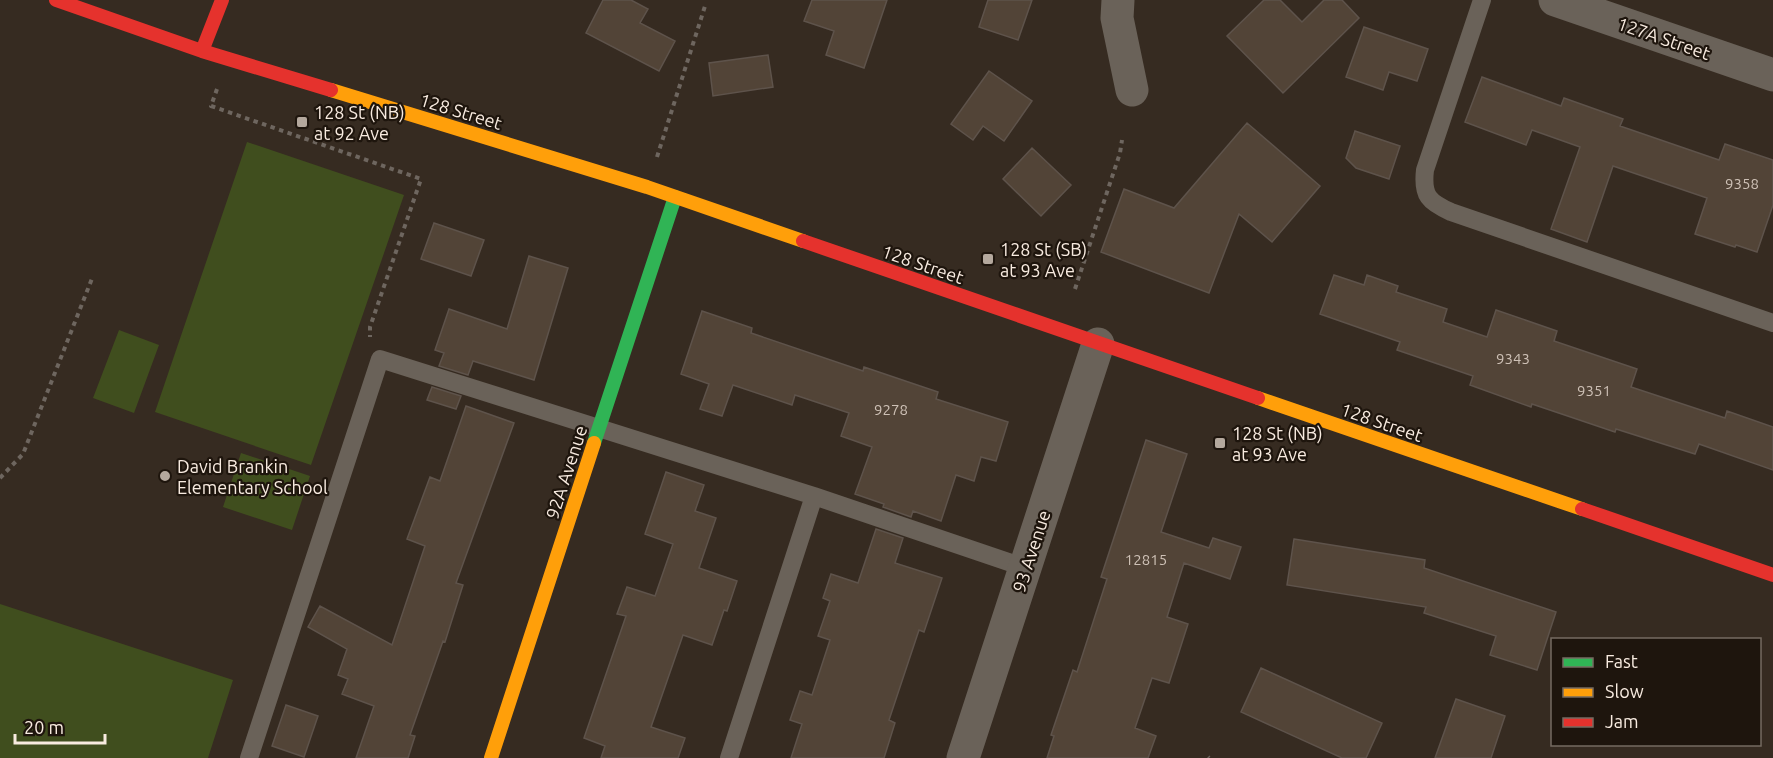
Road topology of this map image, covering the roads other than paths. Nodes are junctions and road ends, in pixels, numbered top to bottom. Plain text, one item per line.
1 (56, 0) edge
2 (222, 0) edge
3 (1118, 0) edge
4 (1482, 0) edge
5 (1555, 0) edge
6 (202, 51) junction
7 (1773, 75) edge
8 (1132, 90) dead end
9 (675, 197) junction
10 (1773, 323) edge
11 (1098, 344) junction
12 (599, 428) junction
13 (814, 496) junction
14 (1026, 568) junction
15 (1773, 575) edge
16 (249, 758) edge
17 (491, 758) edge
18 (729, 758) edge
19 (963, 758) edge

1 - 6 main road, 128 Street
2 - 6 main road
3 - 8 street
4 - 10 lane
5 - 7 street, 127A Street
6 - 9 main road, 128 Street
9 - 11 main road, 128 Street
9 - 12 main road, 92A Avenue
11 - 14 street, 93 Avenue
11 - 15 main road, 128 Street
12 - 13 lane
12 - 16 lane
12 - 17 main road, 92A Avenue
13 - 14 lane
13 - 18 lane
14 - 19 street, 93 Avenue

